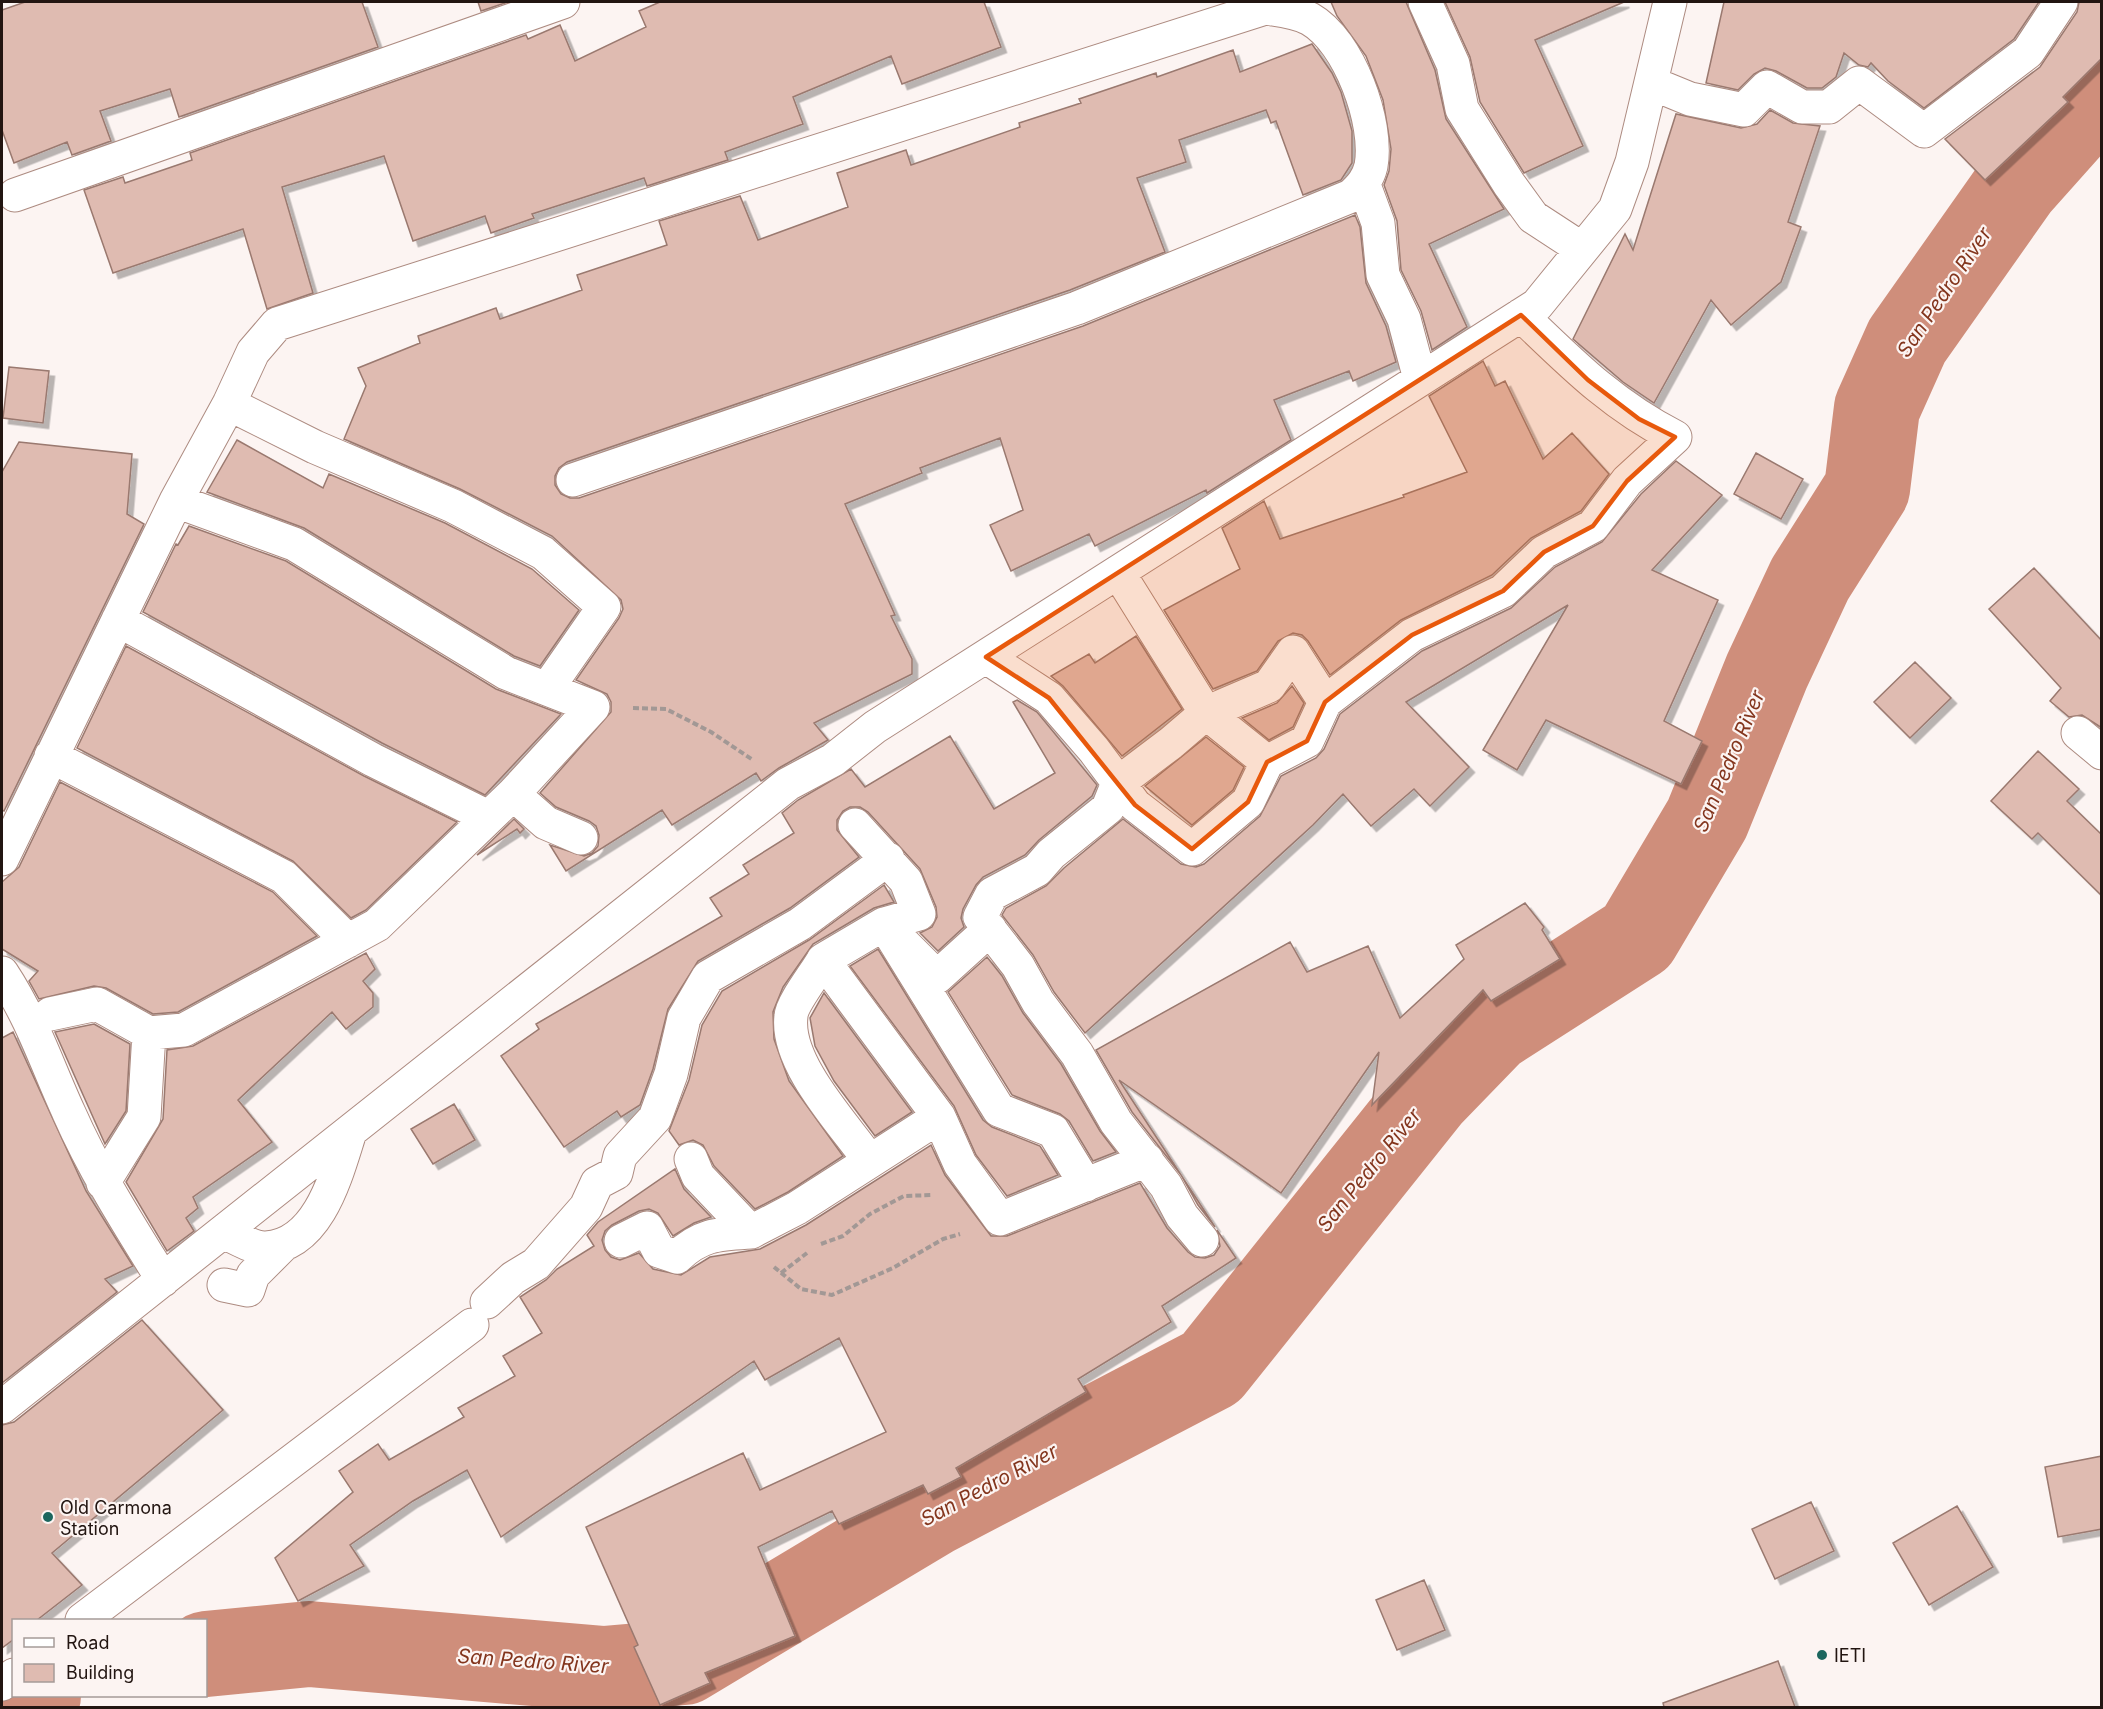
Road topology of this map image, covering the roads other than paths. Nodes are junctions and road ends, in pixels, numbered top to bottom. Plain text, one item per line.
1 (563, 2) edge
2 (1425, 2) edge
3 (1670, 2) edge
4 (2061, 2) edge
5 (1264, 5) edge
6 (1651, 83) junction
7 (1364, 184) junction
8 (15, 195) dead end
9 (1582, 249) junction
10 (1521, 315) junction
11 (1420, 379) junction
12 (229, 404) junction
13 (573, 480) dead end
14 (176, 501) junction
15 (1118, 572) junction
16 (118, 620) junction
17 (986, 657) junction
18 (547, 689) junction
19 (1325, 702) junction
20 (1206, 713) junction
21 (51, 756) junction
22 (1267, 762) junction
23 (1118, 783) junction
24 (513, 794) junction
25 (488, 817) junction
26 (855, 825) dead end
27 (581, 838) dead end
28 (2, 859) edge
29 (888, 859) junction
30 (884, 924) junction
31 (990, 929) junction
32 (348, 941) junction
33 (823, 960) junction
34 (2, 974) edge
35 (50, 1014) dead end
36 (149, 1033) junction
37 (939, 1116) junction
38 (350, 1131) junction
39 (691, 1159) dead end
40 (868, 1160) junction
41 (1147, 1160) junction
42 (103, 1183) junction
43 (1086, 1185) junction
44 (223, 1232) junction
45 (751, 1232) junction
46 (1202, 1240) dead end
47 (621, 1241) dead end
48 (284, 1244) junction
49 (163, 1280) junction
50 (224, 1285) dead end
51 (2, 1407) edge
52 (83, 1619) edge

1 - 8 street
2 - 9 street
3 - 6 street
4 - 6 street
5 - 7 street
5 - 12 street
6 - 9 street
7 - 11 street
7 - 13 street
9 - 10 street
10 - 11 street
10 - 19 street
11 - 15 street
12 - 14 street
12 - 18 street
14 - 16 street
14 - 18 street
15 - 17 street
15 - 20 street
16 - 21 street
16 - 25 street
17 - 23 street
17 - 38 street
18 - 24 street
19 - 20 street
19 - 22 street
20 - 22 street
20 - 23 street
21 - 28 street
21 - 32 street
22 - 23 street
23 - 31 street
24 - 25 street
24 - 27 street
25 - 32 street
26 - 29 street
29 - 30 street
29 - 52 street
30 - 31 street
30 - 33 street
30 - 43 street
31 - 41 street
32 - 36 street
33 - 37 street
33 - 40 street
34 - 42 street
35 - 36 street
36 - 42 street
37 - 40 street
37 - 43 street
38 - 44 street
38 - 48 street
39 - 45 street
40 - 45 street
41 - 43 street
41 - 46 street
42 - 49 street
44 - 48 street
44 - 49 street
45 - 47 street
48 - 50 street
49 - 51 street

